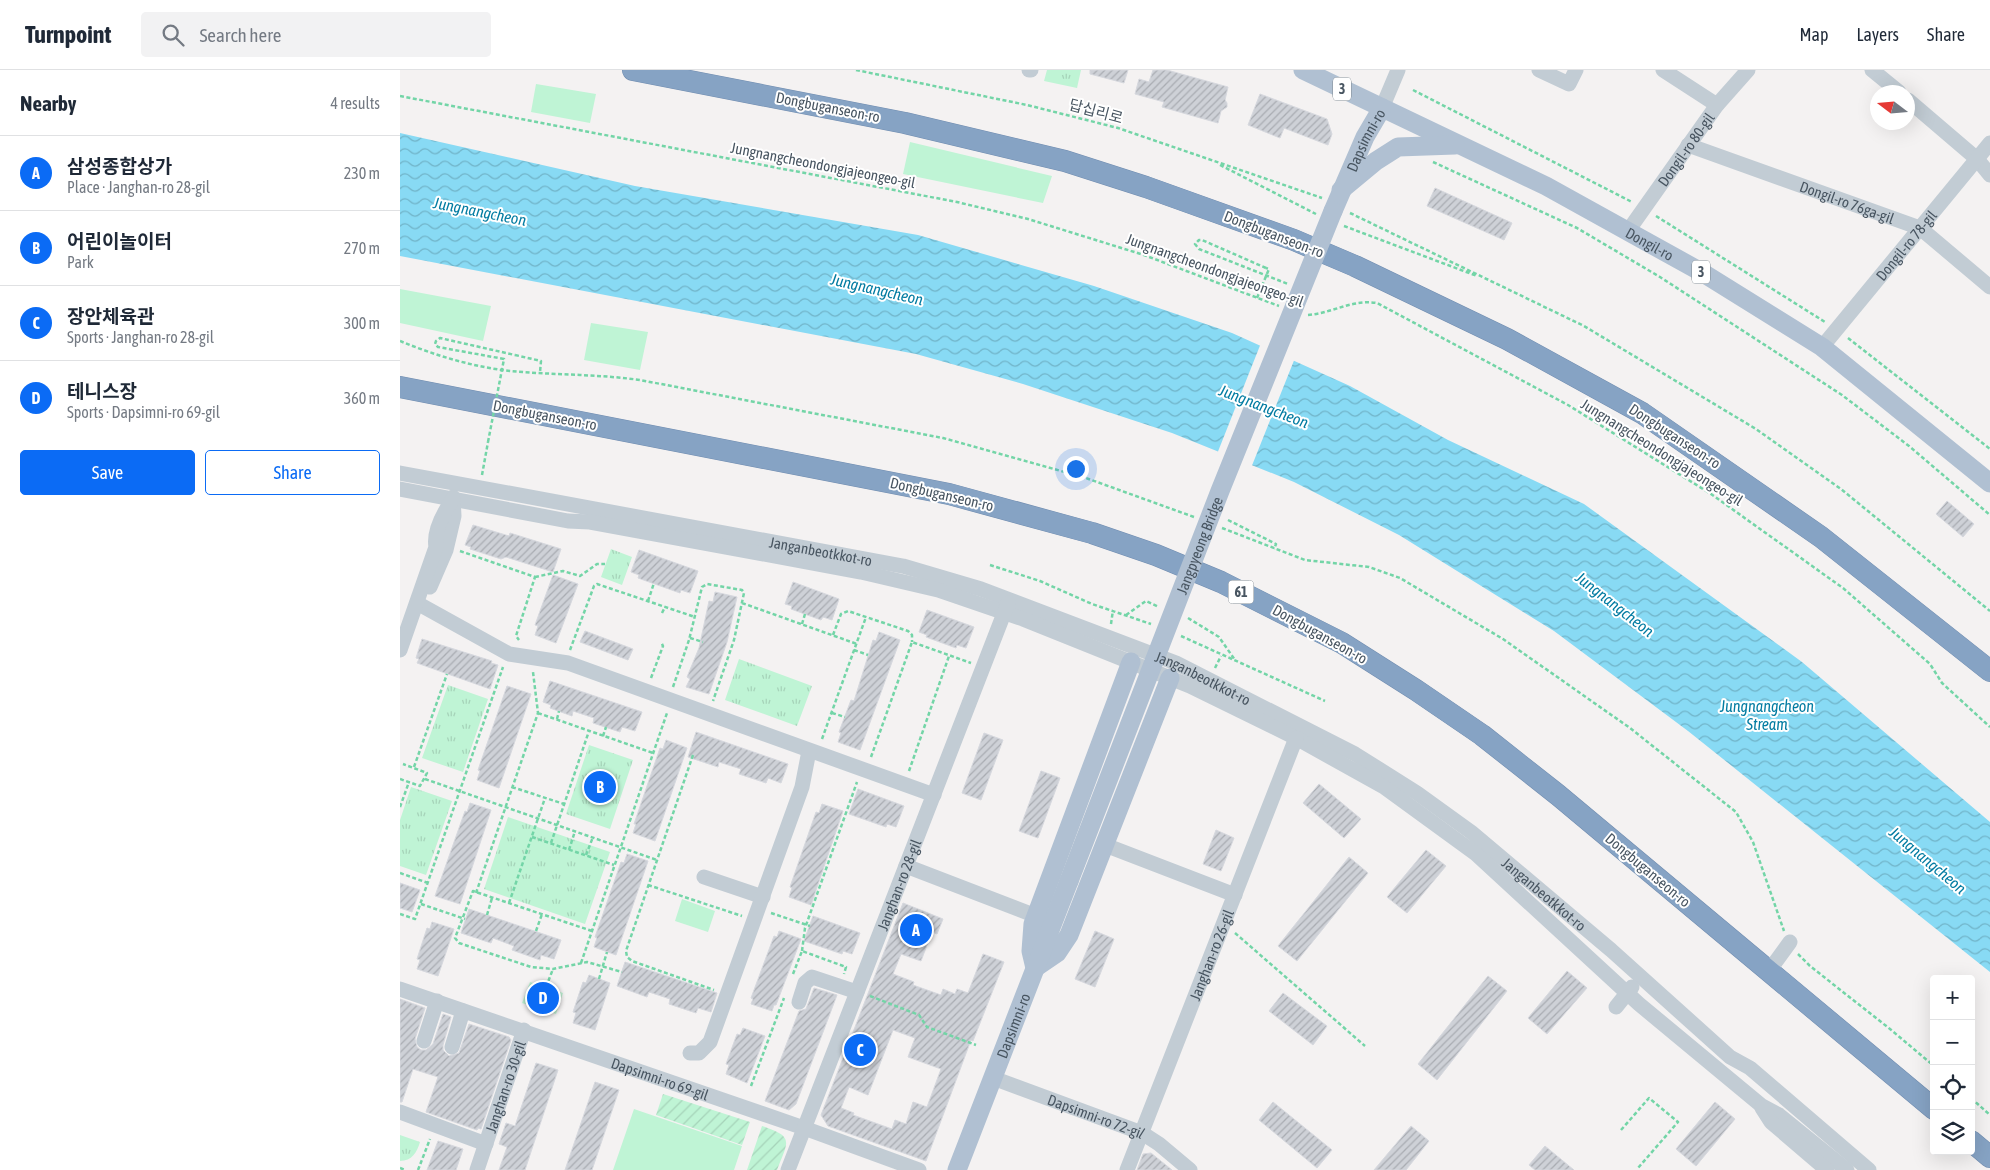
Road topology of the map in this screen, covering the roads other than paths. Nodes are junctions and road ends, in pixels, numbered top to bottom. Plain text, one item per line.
1 (633, 70) edge
2 (1303, 70) edge
3 (1398, 70) edge
4 (1539, 70) edge
5 (1576, 70) edge
6 (1663, 70) edge
7 (1748, 70) edge
8 (1872, 70) edge
9 (1890, 85) edge
10 (1717, 105) junction
11 (1915, 106) edge
12 (1382, 108) junction
13 (1990, 143) edge
14 (1459, 144) junction
15 (1688, 145) junction
16 (1977, 159) junction
17 (1990, 175) edge
18 (1341, 190) junction
19 (1333, 212) joint
20 (1920, 228) junction
21 (1628, 231) junction
22 (1990, 287) edge
23 (1822, 347) junction
24 (400, 386) edge
25 (400, 473) edge
26 (456, 483) junction
27 (1990, 483) edge
28 (400, 489) edge
29 (453, 499) junction
30 (417, 603) junction
31 (1006, 606) junction
32 (400, 650) edge
33 (1131, 662) junction
34 (1990, 671) edge
35 (1170, 678) junction
36 (1296, 738) junction
37 (814, 748) junction
38 (934, 795) junction
39 (1105, 845) junction
40 (906, 866) junction
41 (704, 877) dead end
42 (1069, 881) joint
43 (1235, 895) junction
44 (758, 909) junction
45 (1036, 916) junction
46 (1790, 942) dead end
47 (1035, 968) junction
48 (1768, 971) junction
49 (1640, 978) junction
50 (400, 989) edge
51 (861, 993) junction
52 (1627, 993) junction
53 (437, 1001) junction
54 (799, 1002) dead end
55 (1616, 1007) dead end
56 (463, 1011) junction
57 (524, 1030) junction
58 (424, 1041) dead end
59 (452, 1047) dead end
60 (690, 1053) dead end
61 (993, 1078) junction
62 (1762, 1106) junction
63 (1930, 1106) edge
64 (400, 1112) edge
65 (804, 1128) junction
66 (1142, 1133) junction
67 (486, 1144) junction
68 (1975, 1144) edge
69 (1990, 1157) edge
70 (477, 1170) edge
71 (788, 1170) edge
72 (919, 1170) edge
73 (957, 1170) edge
74 (1127, 1170) edge
75 (1190, 1170) edge
76 (1827, 1170) edge
77 (1847, 1170) edge
78 (1869, 1170) edge

1 - 34 highway, Dongbuganseon-ro
2 - 12 main road, Dongil-ro / 3
3 - 12 street, Dapsimni-ro
4 - 5 street
6 - 10 street
7 - 10 street, Dongil-ro 80-gil
8 - 9 street
10 - 15 street, Dongil-ro 80-gil
11 - 16 street
12 - 14 main road, Dongil-ro / 3
12 - 18 main road, Dapsimni-ro
13 - 16 street, Dongil-ro 78-gil
14 - 18 main road
14 - 21 main road, Dongil-ro / 3
15 - 20 street, Dongil-ro 76ga-gil
15 - 21 street, Dongil-ro 80-gil
16 - 17 street
16 - 20 street, Dongil-ro 78-gil
18 - 19 main road, Dapsimni-ro
19 - 42 main road, Jangpyeong Bridge, bridge
20 - 22 street, Dongil-ro 76ga-gil
20 - 23 street, Dongil-ro 78-gil
21 - 23 main road, Dongil-ro / 3
23 - 27 main road, Dongil-ro / 3
24 - 48 highway, Dongbuganseon-ro / 61
25 - 26 street, Janganbeotkkot-ro
26 - 29 street
26 - 31 street, Janganbeotkkot-ro
28 - 29 street, Janganbeotkkot-ro
29 - 30 street
29 - 30 street
29 - 31 street, Janganbeotkkot-ro
30 - 32 street
30 - 37 street
31 - 33 street, Janganbeotkkot-ro
31 - 38 street, Janghan-ro 28-gil
31 - 49 street, Janganbeotkkot-ro
33 - 35 street, Janganbeotkkot-ro
33 - 45 main road
35 - 36 street, Janganbeotkkot-ro
35 - 39 main road
36 - 43 street, Janghan-ro 26-gil
36 - 52 street, Janganbeotkkot-ro
37 - 38 street
37 - 44 street
38 - 40 street, Janghan-ro 28-gil
39 - 43 street
39 - 47 main road
40 - 45 street
40 - 51 street, Janghan-ro 28-gil
41 - 44 street
42 - 47 main road, Dapsimni-ro
43 - 66 street, Janghan-ro 26-gil
44 - 60 street
45 - 47 main road
46 - 48 street
47 - 61 main road, Dapsimni-ro
48 - 63 highway, Dongbuganseon-ro / 61
49 - 52 street
49 - 78 street, Janganbeotkkot-ro
50 - 53 street, Dapsimni-ro 69-gil
51 - 54 street
51 - 65 street, Janghan-ro 28-gil
52 - 55 street
52 - 62 street, Janganbeotkkot-ro
53 - 56 street, Dapsimni-ro 69-gil
53 - 58 street
56 - 57 street, Dapsimni-ro 69-gil
56 - 59 street
57 - 65 street, Dapsimni-ro 69-gil
57 - 67 street, Janghan-ro 30-gil
61 - 66 street, Dapsimni-ro 72-gil
61 - 73 main road, Dapsimni-ro
62 - 76 street
62 - 77 street, Janganbeotkkot-ro
64 - 67 street, Janghan-ro 30-gil
65 - 71 street, Janghan-ro 28-gil
65 - 72 street, Dapsimni-ro 69-gil
66 - 74 street, Janghan-ro 26-gil
66 - 75 street, Dapsimni-ro 72-gil
67 - 70 street, Janghan-ro 30-gil
68 - 69 highway

